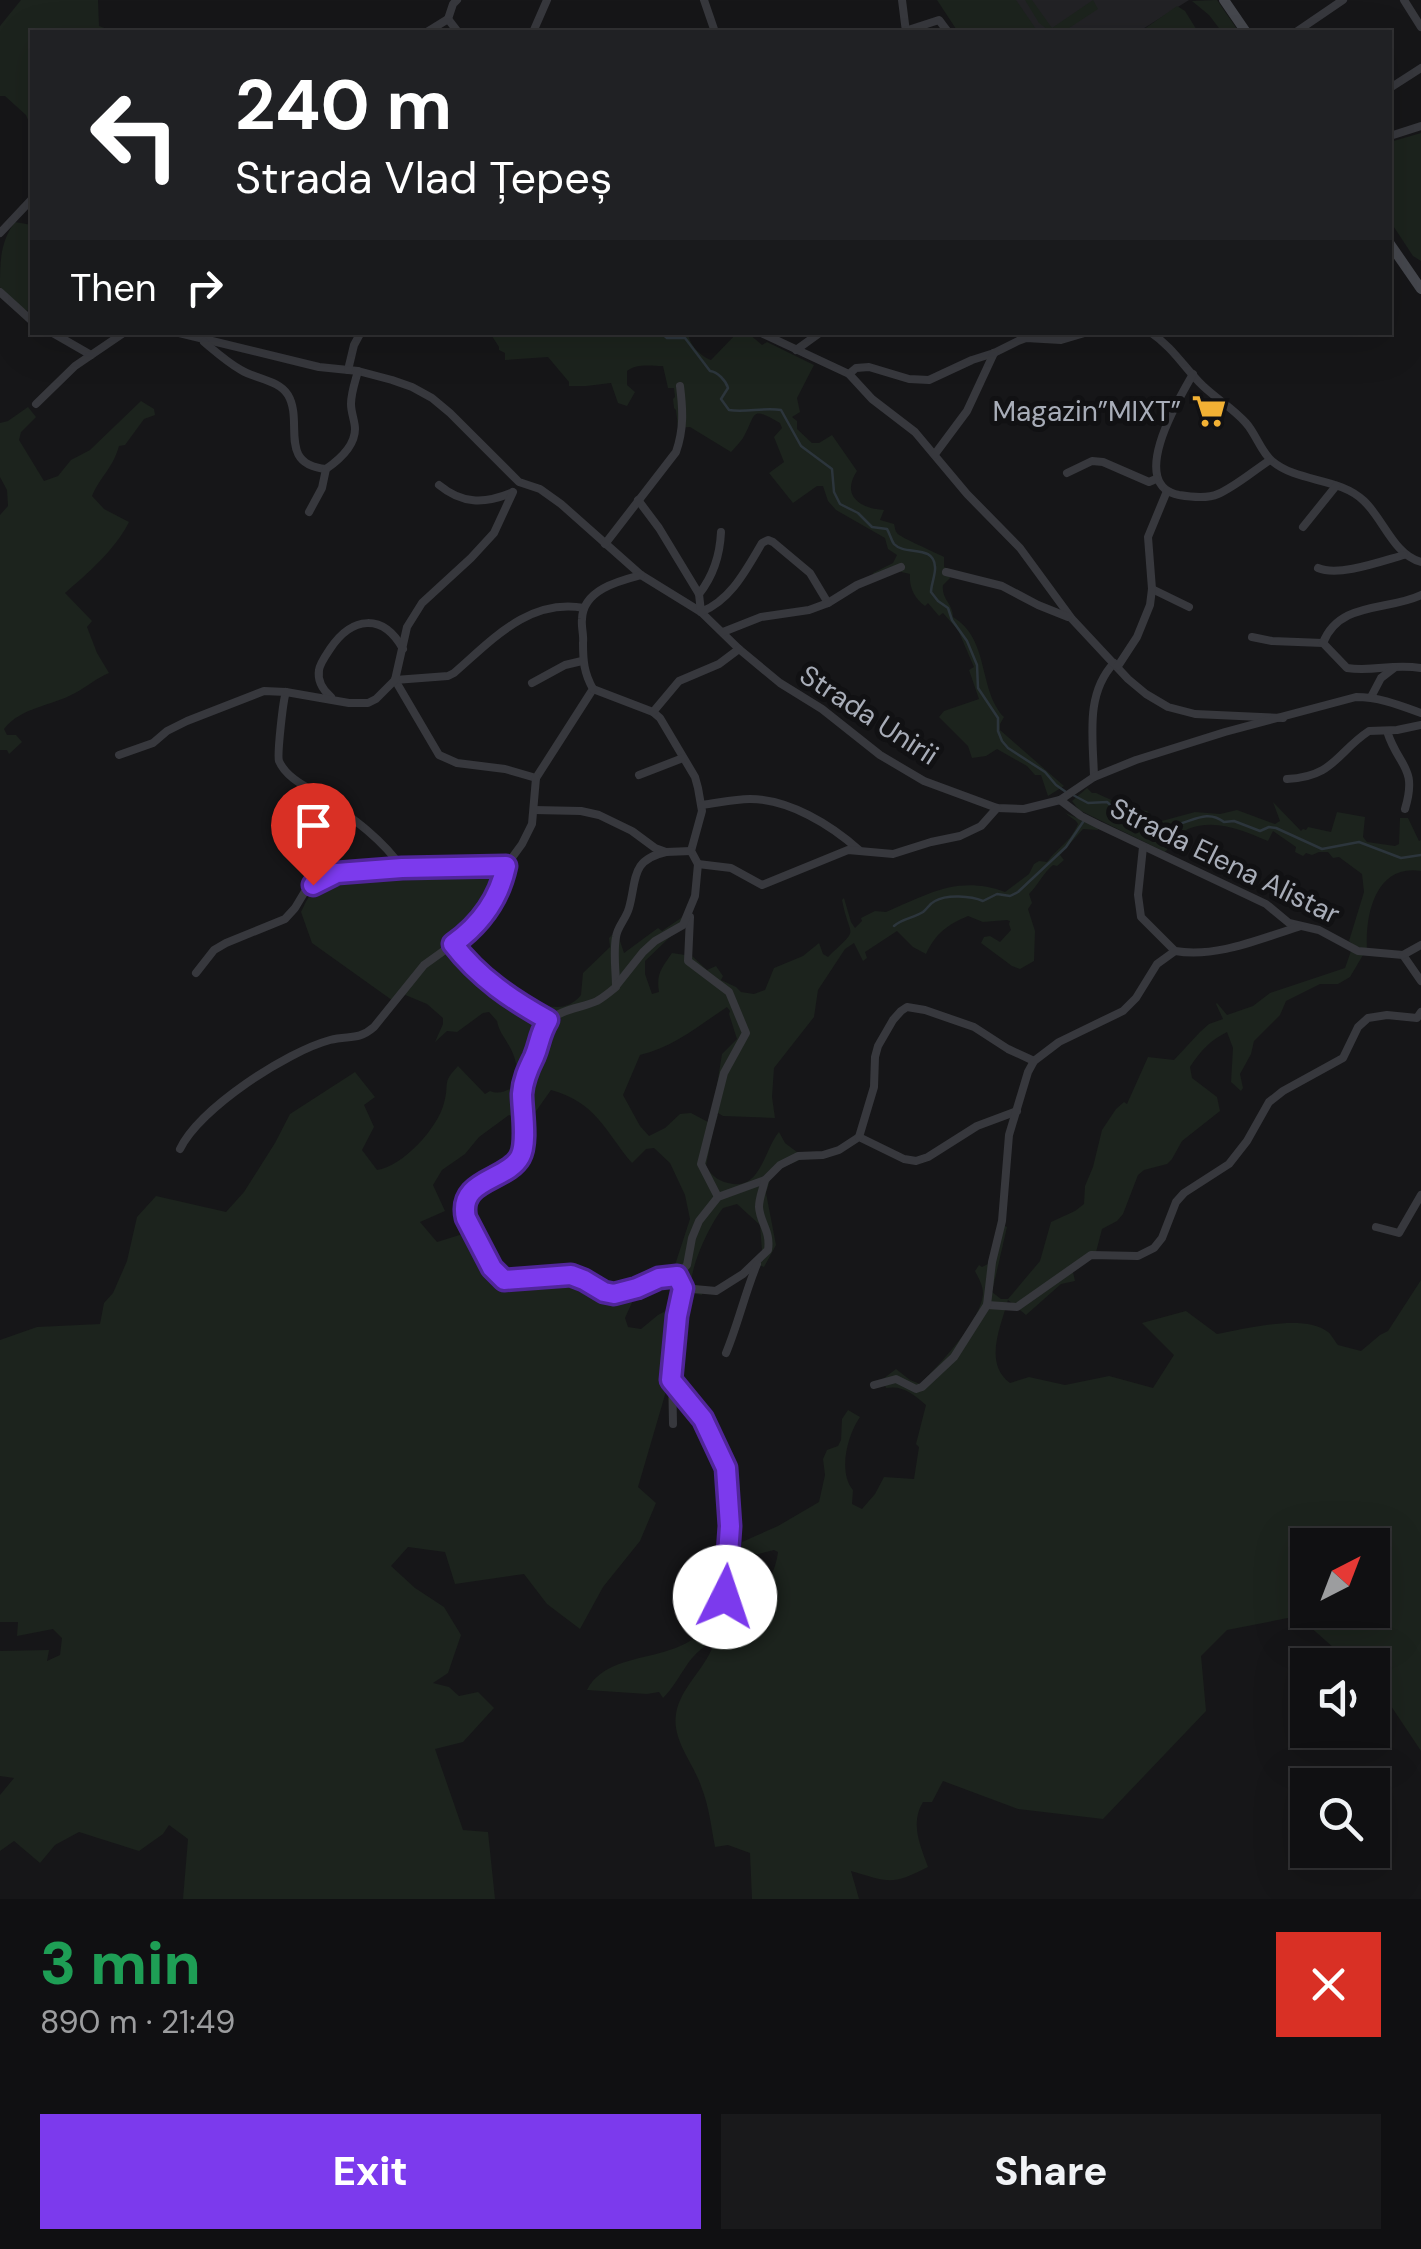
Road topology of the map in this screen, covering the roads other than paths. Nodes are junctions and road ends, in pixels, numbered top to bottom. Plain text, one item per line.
1 (457, 0) edge
2 (546, 0) edge
3 (704, 0) edge
4 (902, 0) edge
5 (1224, 0) edge
6 (1344, 0) edge
7 (1404, 0) edge
8 (448, 19) junction
9 (1421, 27) edge
10 (430, 30) edge
11 (456, 30) edge
12 (535, 30) edge
13 (714, 30) edge
14 (905, 30) edge
15 (911, 30) edge
16 (946, 30) edge
17 (1245, 30) edge
18 (1299, 30) edge
19 (1421, 68) edge
20 (1392, 87) edge
21 (1421, 126) edge
22 (1392, 135) edge
23 (30, 201) edge
24 (0, 215) edge
25 (12, 218) junction
26 (0, 232) edge
27 (1392, 246) edge
28 (1421, 288) edge
29 (0, 292) edge
30 (30, 319) edge
31 (56, 335) edge
32 (120, 335) edge
33 (188, 335) edge
34 (359, 335) edge
35 (766, 335) edge
36 (817, 335) edge
37 (1075, 335) edge
38 (1154, 335) edge
39 (1026, 336) edge
40 (199, 338) junction
41 (796, 350) junction
42 (994, 353) junction
43 (91, 354) junction
44 (353, 370) junction
45 (848, 374) junction
46 (1193, 374) junction
47 (680, 386) dead end
48 (36, 404) dead end
49 (935, 454) junction
50 (1270, 460) junction
51 (326, 469) junction
52 (1066, 473) dead end
53 (1156, 479) junction
54 (519, 482) junction
55 (440, 486) dead end
56 (1336, 486) junction
57 (513, 492) junction
58 (1166, 492) junction
59 (638, 500) junction
60 (309, 512) dead end
61 (1303, 527) dead end
62 (721, 532) dead end
63 (605, 544) junction
64 (1404, 555) junction
65 (1421, 562) edge
66 (901, 567) dead end
67 (1318, 568) dead end
68 (946, 572) dead end
69 (642, 575) junction
70 (1152, 589) junction
71 (700, 594) junction
72 (1421, 595) edge
73 (828, 603) junction
74 (584, 608) junction
75 (1190, 608) dead end
76 (701, 612) junction
77 (1072, 618) junction
78 (723, 632) junction
79 (1252, 637) dead end
80 (1323, 643) junction
81 (403, 649) junction
82 (739, 649) junction
83 (582, 660) junction
84 (1116, 664) junction
85 (1402, 664) junction
86 (1421, 668) edge
87 (394, 680) junction
88 (532, 683) dead end
89 (594, 688) junction
90 (286, 692) junction
91 (1371, 696) junction
92 (336, 701) junction
93 (653, 712) junction
94 (1421, 713) edge
95 (1284, 718) junction
96 (1421, 725) edge
97 (1387, 731) junction
98 (119, 755) dead end
99 (683, 758) junction
100 (639, 775) dead end
101 (1094, 777) junction
102 (536, 778) junction
103 (1288, 779) dead end
104 (1060, 800) junction
105 (702, 805) junction
106 (997, 808) junction
107 (1405, 809) dead end
108 (534, 810) junction
109 (1143, 847) junction
110 (859, 850) junction
111 (691, 851) junction
112 (666, 852) junction
113 (698, 864) junction
114 (506, 866) junction
115 (402, 868) junction
116 (690, 912) junction
117 (1298, 927) junction
118 (453, 944) junction
119 (1421, 945) edge
120 (1175, 952) junction
121 (1402, 955) junction
122 (196, 973) dead end
123 (1421, 981) edge
124 (616, 987) junction
125 (1419, 1015) edge
126 (548, 1020) junction
127 (1034, 1061) junction
128 (1017, 1111) junction
129 (859, 1137) junction
130 (180, 1150) dead end
131 (765, 1180) junction
132 (1421, 1195) edge
133 (718, 1197) junction
134 (1376, 1227) dead end
135 (759, 1260) junction
136 (679, 1275) junction
137 (683, 1288) junction
138 (987, 1305) junction
139 (726, 1354) dead end
140 (671, 1380) junction
141 (874, 1385) dead end
142 (673, 1424) dead end
143 (725, 1597) dead end

1 - 8 street
2 - 12 street
3 - 13 street
4 - 14 street
5 - 17 main road
6 - 18 street
7 - 9 street
8 - 10 street
8 - 11 street
15 - 16 street
19 - 20 street
21 - 22 street
23 - 25 street
24 - 25 street
25 - 26 street
27 - 28 main road
29 - 30 street
31 - 43 street
32 - 43 street
33 - 40 street, Strada Unirii
34 - 44 street
35 - 41 street
36 - 41 street
37 - 39 street
38 - 46 street
39 - 42 street
40 - 44 street, Strada Unirii
40 - 51 street, Strada Unirii
41 - 45 street
42 - 45 street
42 - 49 street
43 - 48 street
44 - 51 street
44 - 54 street, Strada Unirii
45 - 49 street
46 - 50 street
46 - 53 street
47 - 59 street
49 - 77 street
50 - 56 street
50 - 58 street
51 - 60 street
52 - 53 street
53 - 58 street
54 - 57 street
54 - 63 street, Strada Unirii
55 - 57 street
56 - 61 street
56 - 64 street
57 - 81 street
58 - 70 street
59 - 63 street
59 - 71 street
62 - 71 street
63 - 69 street, Strada Unirii
64 - 65 street
64 - 67 street
66 - 73 street
68 - 77 street
69 - 74 street
69 - 76 street, Strada Unirii
70 - 75 street
70 - 84 street
71 - 76 street
72 - 80 street
73 - 76 street
73 - 78 street
74 - 83 street
74 - 87 street
76 - 78 street, Strada Unirii
77 - 84 street
78 - 82 street, Strada Unirii
79 - 80 street
80 - 85 street
81 - 87 street
81 - 92 street
82 - 93 street
82 - 106 street, Strada Unirii
83 - 88 street
83 - 89 street
84 - 95 street
84 - 101 street
85 - 86 street
85 - 91 street
87 - 92 street
87 - 102 street
89 - 93 street
89 - 102 street
90 - 92 street
90 - 98 street
90 - 115 street
91 - 94 street
91 - 95 street, Strada Unirii
93 - 99 street
95 - 101 street, Strada Unirii
96 - 97 street
97 - 103 street
97 - 107 street
99 - 100 street
99 - 105 street
101 - 104 street, Strada Unirii
102 - 108 street
104 - 106 street, Strada Unirii
104 - 109 street, Strada Elena Alistar
105 - 110 street
105 - 111 street
106 - 110 street
108 - 112 street
108 - 114 street
109 - 117 street, Strada Elena Alistar
109 - 120 street
110 - 113 street
111 - 112 street
111 - 113 street
112 - 124 street
113 - 116 street
114 - 115 street
114 - 118 street
115 - 122 street
116 - 124 street
116 - 133 street
117 - 120 street
117 - 121 street, Strada Elena Alistar
118 - 126 street
118 - 130 street
119 - 121 street
120 - 127 street
121 - 123 street
124 - 126 street
125 - 138 street
126 - 136 street
127 - 128 street
127 - 129 street
128 - 129 street
128 - 138 street
129 - 131 street
131 - 133 street
131 - 135 street
132 - 134 street
133 - 136 street
135 - 137 street
135 - 139 street
136 - 137 street
137 - 140 street
138 - 141 street
140 - 142 street
140 - 143 street

